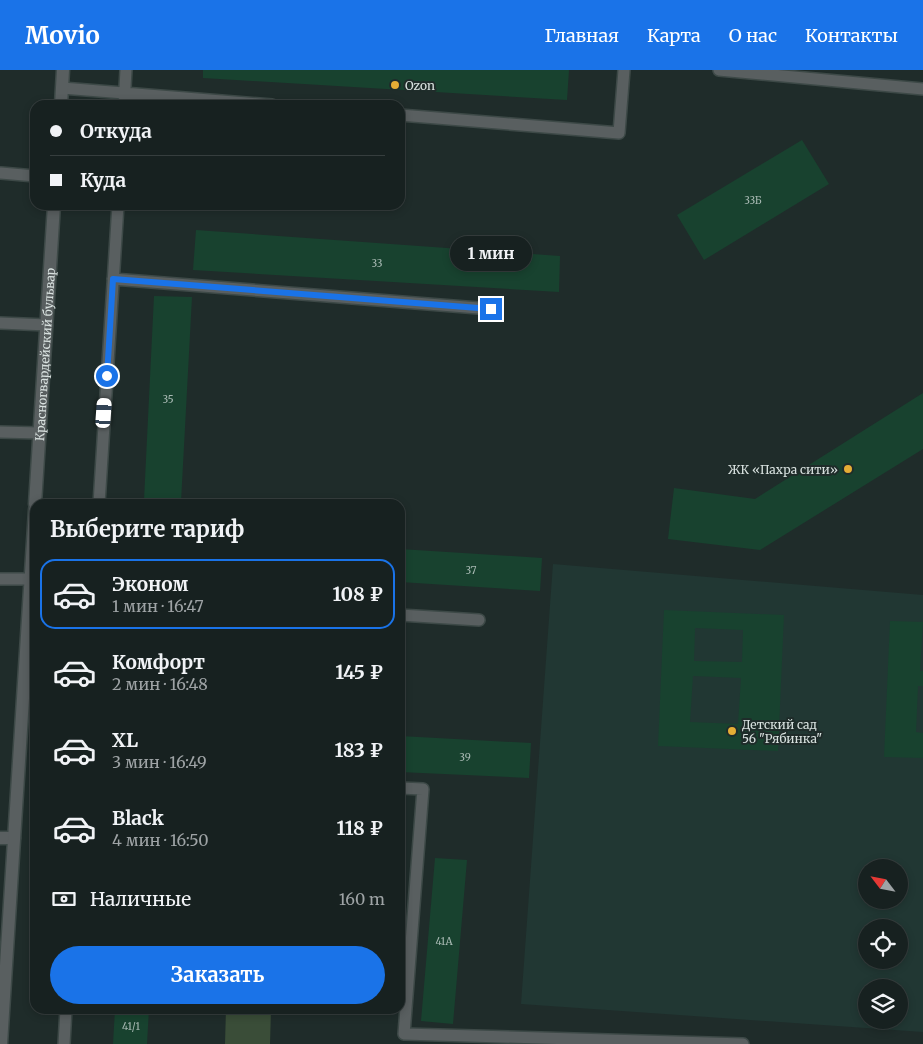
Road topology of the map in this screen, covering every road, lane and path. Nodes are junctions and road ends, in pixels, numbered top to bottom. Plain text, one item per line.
1 (63, 70) edge
2 (126, 70) edge
3 (624, 70) edge
4 (720, 70) edge
5 (62, 88) junction
6 (923, 89) edge
7 (124, 99) edge
8 (61, 100) edge
9 (149, 100) edge
10 (405, 115) edge
11 (1, 173) edge
12 (30, 176) edge
13 (54, 210) edge
14 (118, 210) edge
15 (113, 279) junction
16 (491, 309) dead end
17 (0, 323) edge
18 (47, 325) junction
19 (0, 432) edge
20 (40, 433) junction
21 (35, 499) edge
22 (99, 499) edge
23 (0, 579) edge
24 (30, 579) edge
25 (30, 594) edge
26 (405, 615) edge
27 (479, 620) dead end
28 (405, 788) edge
29 (0, 838) edge
30 (14, 838) junction
31 (66, 1014) edge
32 (404, 1039) edge
33 (1, 1044) edge
34 (64, 1044) edge
35 (743, 1044) edge

1 - 5 street
2 - 7 lane
3 - 10 lane
4 - 6 lane
5 - 7 lane
5 - 8 street
7 - 9 lane
11 - 12 lane
13 - 18 street, Красногвардейский бульвар
14 - 15 lane
15 - 16 lane
15 - 22 lane
17 - 18 lane
18 - 20 street, Красногвардейский бульвар
19 - 20 lane
20 - 21 street, Красногвардейский бульвар
23 - 24 lane
25 - 30 street
26 - 27 lane
28 - 32 lane
29 - 30 street
30 - 33 street
31 - 34 lane
32 - 35 lane

